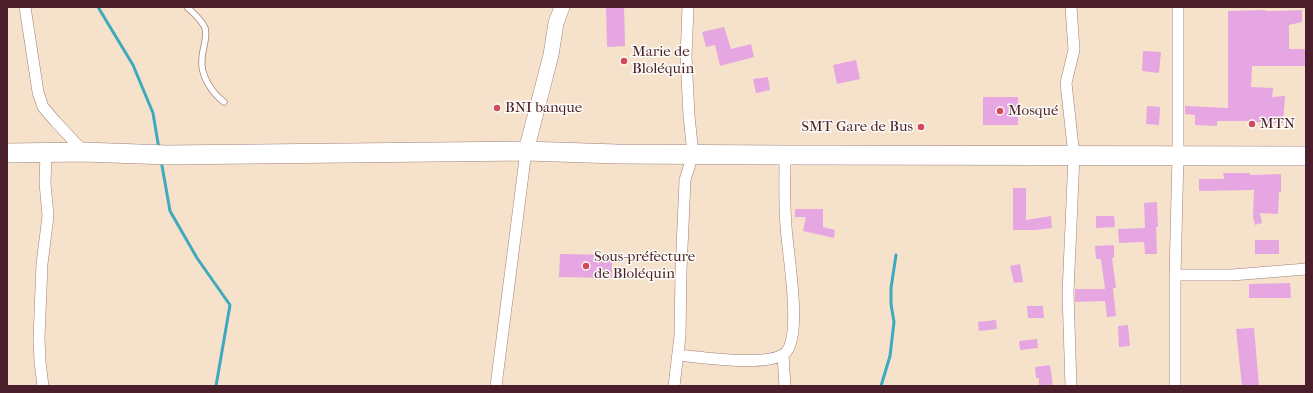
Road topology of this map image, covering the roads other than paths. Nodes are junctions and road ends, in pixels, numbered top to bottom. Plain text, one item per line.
1 (25, 7) edge
2 (187, 7) edge
3 (562, 7) edge
4 (688, 7) edge
5 (1071, 7) edge
6 (1178, 7) edge
7 (224, 102) dead end
8 (526, 151) junction
9 (84, 152) junction
10 (7, 153) edge
11 (46, 153) junction
12 (693, 154) junction
13 (785, 156) junction
14 (1074, 156) junction
15 (1178, 156) junction
16 (1306, 156) edge
17 (1306, 269) edge
18 (1175, 275) junction
19 (678, 355) junction
20 (783, 355) junction
21 (43, 386) edge
22 (496, 386) edge
23 (674, 386) edge
24 (785, 386) edge
25 (1070, 386) edge
26 (1175, 386) edge

1 - 9 street
2 - 7 lane
3 - 8 main road
4 - 12 street
5 - 14 street
6 - 15 street
8 - 9 highway
8 - 12 highway
8 - 22 street
9 - 11 highway
10 - 11 highway
11 - 21 street
12 - 13 highway
12 - 19 street
13 - 14 highway
13 - 20 street
14 - 15 highway
14 - 25 street
15 - 16 highway
15 - 18 street
17 - 18 street
18 - 26 street
19 - 20 street
19 - 23 street
20 - 24 street

